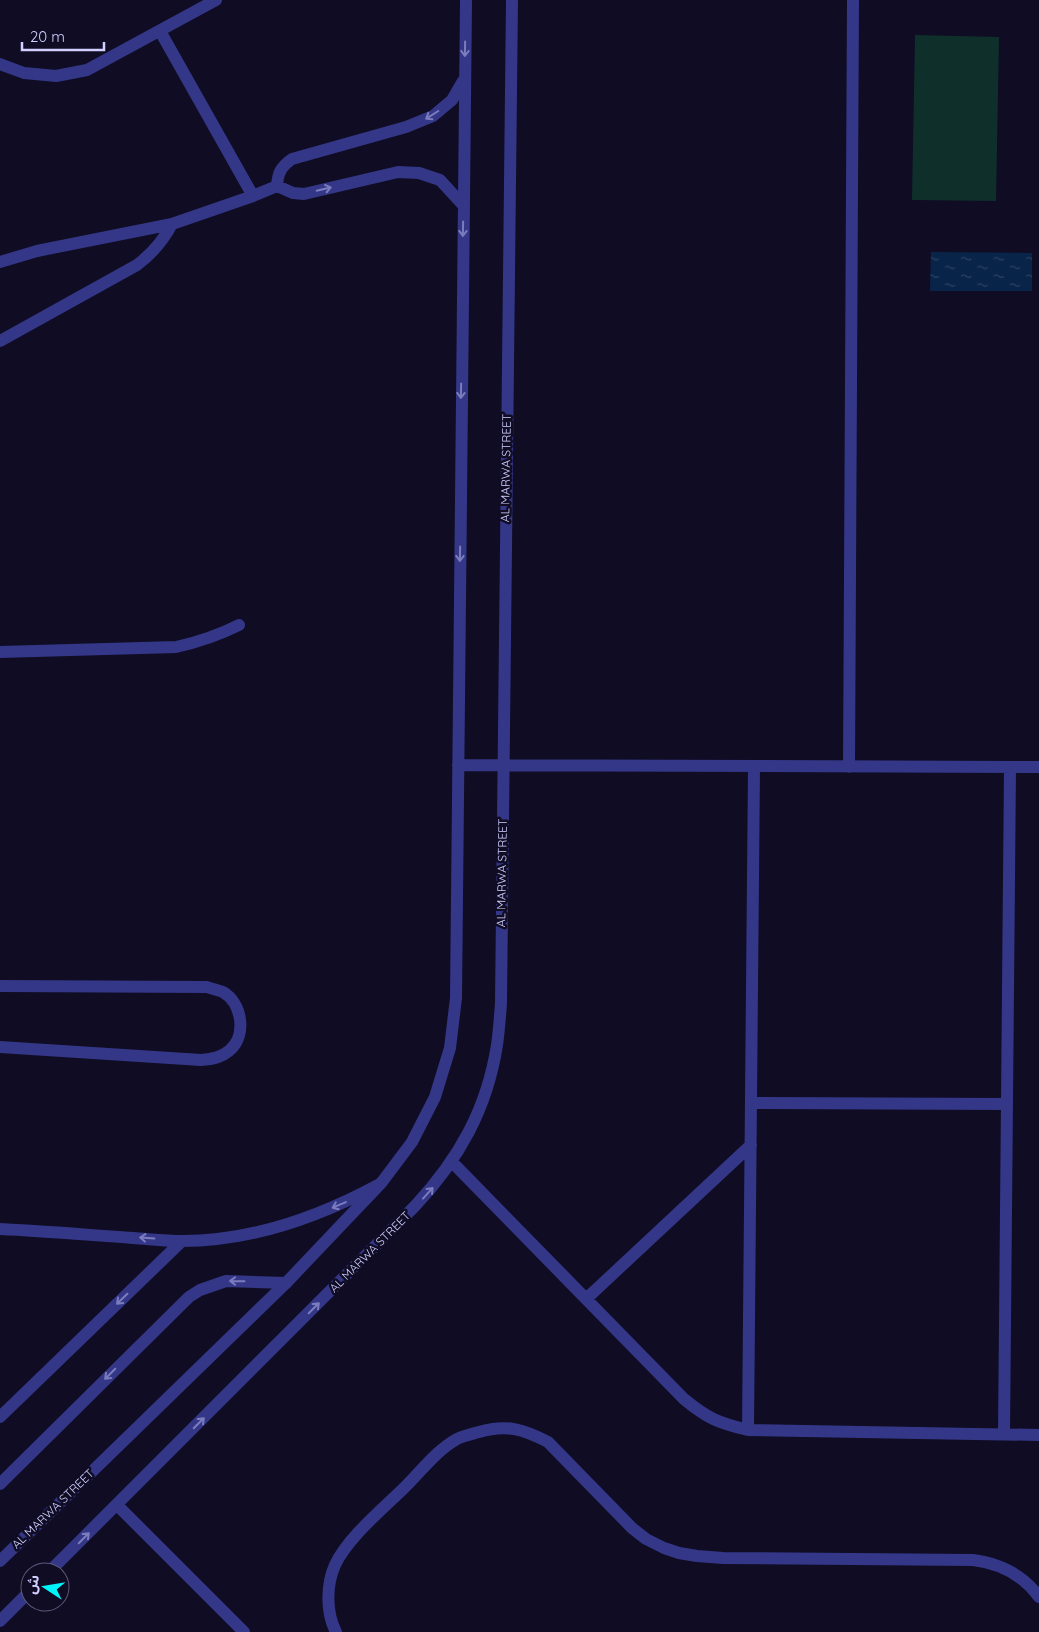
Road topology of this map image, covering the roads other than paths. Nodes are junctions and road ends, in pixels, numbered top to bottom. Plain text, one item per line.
1 (216, 0) edge
2 (466, 0) edge
3 (512, 0) edge
4 (853, 0) edge
5 (160, 31) junction
6 (0, 64) edge
7 (464, 80) junction
8 (277, 186) junction
9 (253, 196) junction
10 (463, 205) junction
11 (172, 224) junction
12 (0, 262) edge
13 (0, 341) edge
14 (239, 625) dead end
15 (0, 652) edge
16 (458, 766) junction
17 (503, 766) junction
18 (754, 767) junction
19 (849, 767) junction
20 (1010, 767) junction
21 (1039, 767) edge
22 (0, 986) edge
23 (0, 1047) edge
24 (751, 1103) junction
25 (1007, 1104) junction
26 (750, 1145) junction
27 (452, 1162) junction
28 (382, 1182) junction
29 (0, 1229) edge
30 (182, 1241) junction
31 (286, 1282) junction
32 (586, 1299) junction
33 (0, 1417) edge
34 (748, 1430) junction
35 (1004, 1434) junction
36 (1039, 1435) edge
37 (0, 1484) edge
38 (117, 1505) junction
39 (0, 1561) edge
40 (59, 1562) edge
41 (1039, 1597) edge
42 (20, 1601) edge
43 (0, 1621) edge
44 (244, 1632) edge
45 (336, 1632) edge

1 - 5 street
2 -> 7 street, AL MARWA STREET
3 - 17 street, AL MARWA STREET
4 - 19 street
5 - 6 street
5 - 9 street
7 -> 8 street
7 - 10 street, AL MARWA STREET
8 - 9 street
8 -> 10 street
9 - 11 street
10 -> 16 street, AL MARWA STREET
11 - 12 street
11 - 13 street
14 - 15 street
16 - 17 street
16 - 28 street, AL MARWA STREET
17 - 18 street
17 - 27 street, AL MARWA STREET
18 - 19 street
18 - 24 street
19 - 20 street
20 - 21 street
20 - 25 street
22 - 23 street
24 - 25 street
24 - 26 street
25 - 35 street
26 - 32 street
26 - 34 street
27 - 32 street
38 -> 27 street, AL MARWA STREET
28 -> 30 street
28 - 31 street, AL MARWA STREET
30 -> 29 street
30 -> 33 street
31 -> 37 street
31 - 39 street, AL MARWA STREET
32 - 34 street
34 - 35 street
35 - 36 street
40 -> 38 street, AL MARWA STREET
38 - 44 street
41 - 45 street
42 - 43 street

